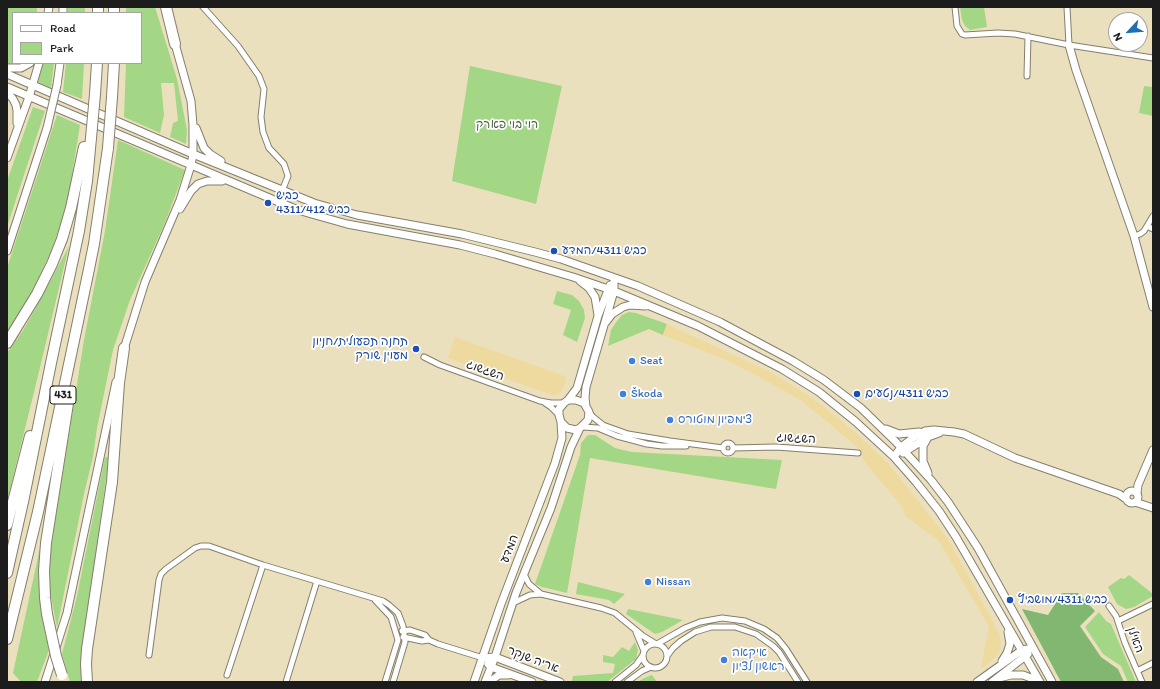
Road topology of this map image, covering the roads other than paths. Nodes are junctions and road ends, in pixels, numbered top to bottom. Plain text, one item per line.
1 (165, 7) edge
2 (202, 7) edge
3 (955, 7) edge
4 (1067, 7) edge
5 (1028, 36) junction
6 (175, 44) joint
7 (1069, 45) junction
8 (1153, 58) edge
9 (28, 64) edge
10 (39, 64) edge
11 (60, 64) edge
12 (97, 64) edge
13 (114, 64) edge
14 (7, 68) edge
15 (7, 74) edge
16 (1028, 76) dead end
17 (33, 86) junction
18 (7, 87) edge
19 (7, 92) edge
20 (29, 97) junction
21 (192, 112) junction
22 (15, 135) junction
23 (89, 137) junction
24 (193, 154) junction
25 (7, 158) edge
26 (191, 166) junction
27 (236, 171) junction
28 (231, 182) junction
29 (282, 191) junction
30 (1153, 216) edge
31 (1147, 226) junction
32 (1153, 229) edge
33 (166, 233) junction
34 (1134, 236) junction
35 (7, 251) edge
36 (90, 269) junction
37 (573, 277) junction
38 (614, 278) junction
39 (611, 290) junction
40 (1153, 307) edge
41 (656, 308) junction
42 (598, 316) junction
43 (605, 323) junction
44 (7, 343) edge
45 (124, 348) junction
46 (424, 356) dead end
47 (51, 362) junction
48 (540, 401) junction
49 (566, 401) junction
50 (588, 409) junction
51 (560, 419) junction
52 (582, 428) junction
53 (883, 428) junction
54 (926, 434) junction
55 (701, 446) junction
56 (904, 449) junction
57 (1153, 450) edge
58 (858, 453) dead end
59 (894, 457) junction
60 (931, 480) junction
61 (1132, 496) junction
62 (1153, 508) edge
63 (7, 525) edge
64 (263, 565) junction
65 (7, 573) edge
66 (524, 574) junction
67 (317, 582) junction
68 (542, 594) junction
69 (373, 598) junction
70 (513, 603) junction
71 (1153, 604) edge
72 (1109, 606) dead end
73 (1118, 620) junction
74 (1006, 624) junction
75 (635, 629) junction
76 (404, 630) junction
77 (396, 634) junction
78 (404, 638) junction
79 (7, 639) edge
80 (429, 640) junction
81 (657, 644) junction
82 (499, 645) junction
83 (1033, 648) junction
84 (644, 653) junction
85 (1023, 653) junction
86 (149, 655) dead end
87 (667, 656) junction
88 (495, 657) junction
89 (482, 658) junction
90 (1153, 663) edge
91 (514, 664) junction
92 (491, 667) junction
93 (998, 667) junction
94 (651, 668) junction
95 (1137, 671) junction
96 (513, 675) junction
97 (227, 676) dead end
98 (63, 678) edge
99 (993, 681) edge
100 (45, 682) edge
101 (87, 682) edge
102 (286, 682) edge
103 (385, 682) edge
104 (393, 682) edge
105 (474, 682) edge
106 (485, 682) edge
107 (489, 682) edge
108 (532, 682) edge
109 (560, 682) edge
110 (615, 682) edge
111 (628, 682) edge
112 (798, 682) edge
113 (807, 682) edge
114 (977, 682) edge
115 (1036, 682) edge
116 (1040, 682) edge
117 (1052, 682) edge
118 (1142, 682) edge

1 - 6 highway
2 - 29 street
3 - 5 street
4 - 7 street
5 - 7 street
5 - 16 street
6 - 21 main road
7 - 8 street
7 - 34 main road
9 - 14 main road
10 - 17 main road
11 - 35 main road, bridge
12 - 23 highway, 431, bridge
13 - 36 highway, 431, bridge
15 - 17 main road
17 - 20 main road
17 - 24 main road
18 - 20 main road
19 - 22 main road
20 - 22 main road
20 - 26 main road
21 - 24 main road
21 - 27 main road
22 - 25 main road
23 - 44 highway
23 - 47 highway, 431
24 - 26 main road
24 - 27 main road
26 - 28 main road
26 - 33 main road
27 - 29 main road
28 - 33 main road
28 - 37 main road
29 - 38 main road
30 - 31 street
31 - 32 street
31 - 34 street
33 - 45 main road
34 - 40 main road
36 - 79 highway, 431
36 - 98 highway, bridge
37 - 39 main road
37 - 42 main road
38 - 39 main road
38 - 53 main road
39 - 41 main road
39 - 42 main road
39 - 43 main road
41 - 43 main road
41 - 59 main road
42 - 49 main road
43 - 50 main road
45 - 100 main road
45 - 101 highway
46 - 48 street, השגשוג
47 - 63 highway
47 - 65 highway, 431
48 - 49 street, השגשוג
48 - 51 street, השגשוג
49 - 50 main road
49 - 51 main road
50 - 52 main road
50 - 55 street
51 - 52 main road
51 - 89 main road, המדע
52 - 55 street
52 - 66 main road, המדע
53 - 54 main road
53 - 56 main road
54 - 56 main road
54 - 60 main road
54 - 61 main road
55 - 58 street, השגשוג
56 - 59 main road
56 - 60 main road
57 - 61 main road
59 - 74 main road
60 - 83 main road
61 - 62 main road
64 - 67 street
64 - 86 street
64 - 97 street
66 - 68 street
66 - 70 main road, המדע
67 - 69 street
67 - 102 street
68 - 70 street
68 - 75 street
69 - 76 street
69 - 77 street
70 - 82 main road, המדע
71 - 73 street
72 - 73 street, האילן
73 - 95 street, האילן
74 - 85 main road
74 - 93 main road
75 - 81 street
75 - 84 street
76 - 77 street
76 - 78 street
76 - 80 street
77 - 78 street
77 - 103 street
78 - 80 street
78 - 104 street
80 - 89 street
81 - 84 street
81 - 87 street
81 - 113 street
82 - 88 main road, המדע
82 - 91 main road
83 - 85 main road
83 - 117 main road
84 - 94 street
84 - 110 street
85 - 93 main road
85 - 99 main road
85 - 116 main road
87 - 94 street
87 - 112 street
88 - 89 main road, אריה שנקר
88 - 91 main road, אריה שנקר
88 - 92 main road, המדע
89 - 92 main road, אריה שנקר
89 - 105 main road, המדע
90 - 95 street
91 - 109 main road, אריה שנקר
92 - 96 main road, אריה שנקר
92 - 106 main road, המדע
93 - 114 main road
94 - 111 street
95 - 118 street, האילן
96 - 107 main road
96 - 108 main road, אריה שנקר
99 - 115 main road

